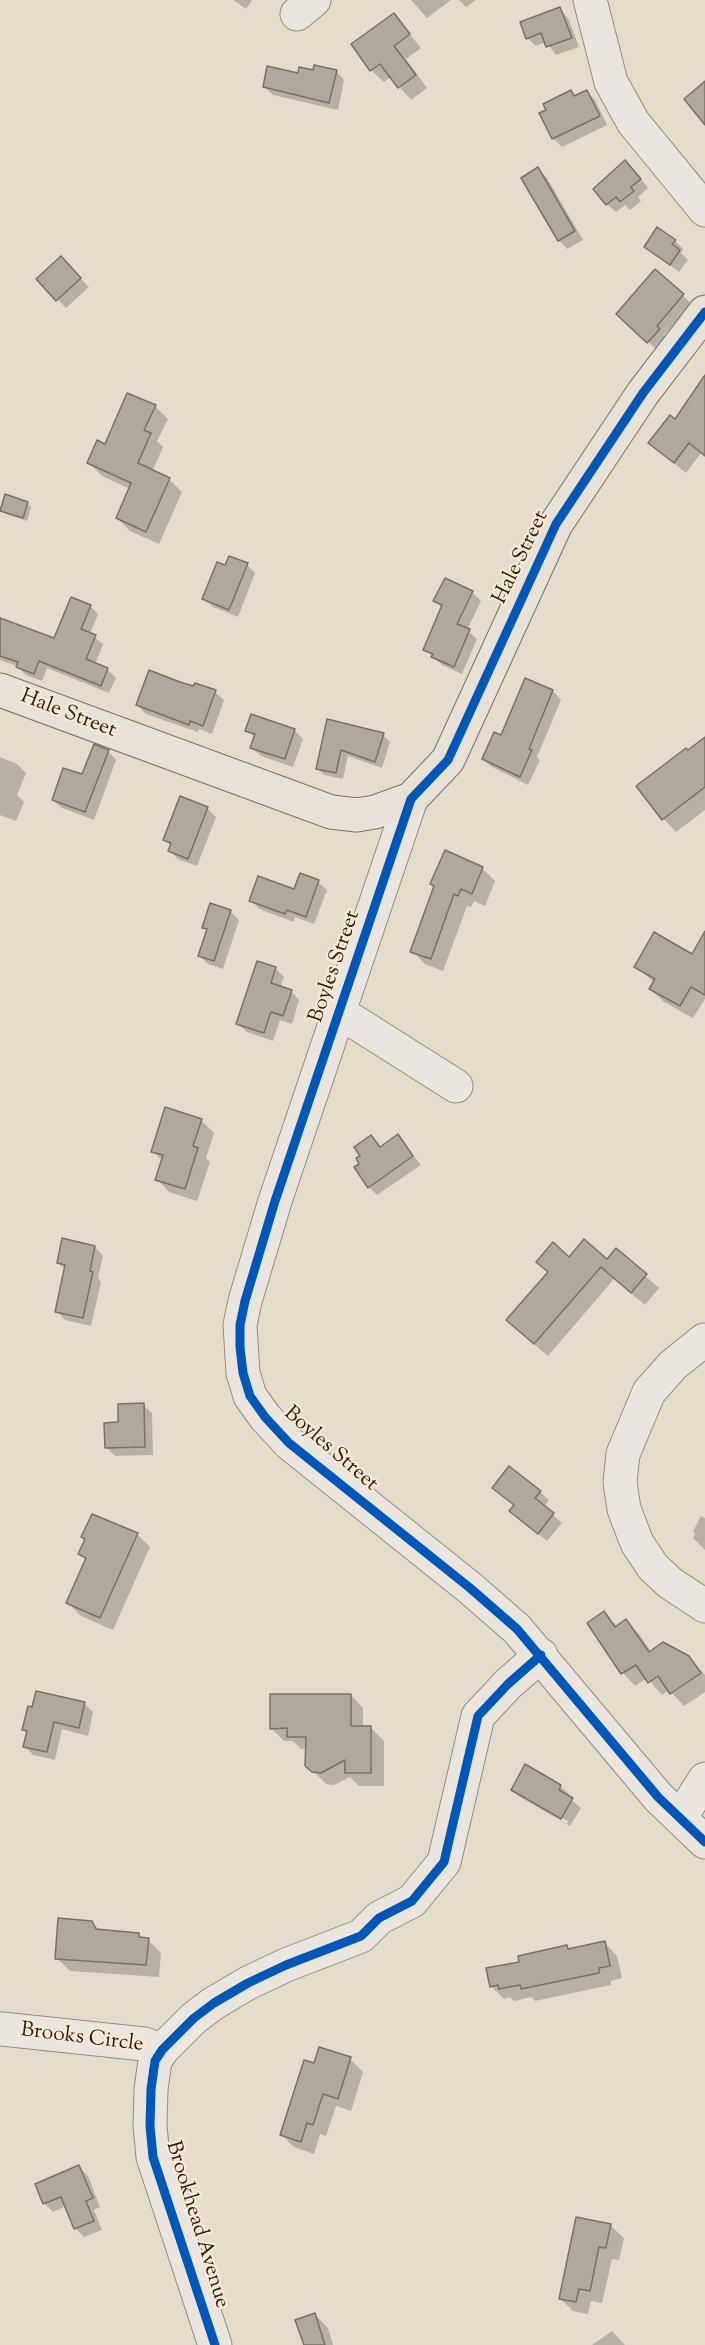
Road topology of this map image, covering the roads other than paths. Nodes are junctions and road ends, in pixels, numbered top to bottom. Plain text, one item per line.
1 (590, 0) edge
2 (705, 210) edge
3 (705, 312) edge
4 (0, 690) edge
5 (411, 800) junction
6 (339, 1012) junction
7 (456, 1086) dead end
8 (704, 1340) edge
9 (705, 1605) edge
10 (541, 1656) junction
11 (705, 1779) edge
12 (680, 1818) junction
13 (705, 1842) edge
14 (2, 2029) dead end
15 (162, 2050) junction
16 (215, 2345) edge

1 - 2 street
3 - 5 main road, Hale Street
4 - 5 main road, Hale Street
5 - 6 street, Boyles Street
6 - 7 street
6 - 10 street, Boyles Street
8 - 9 street
10 - 12 street, Boyles Street
10 - 15 street, Brookhead Avenue
11 - 12 street
12 - 13 street, Boyles Street
14 - 15 street, Brooks Circle
15 - 16 street, Brookhead Avenue

